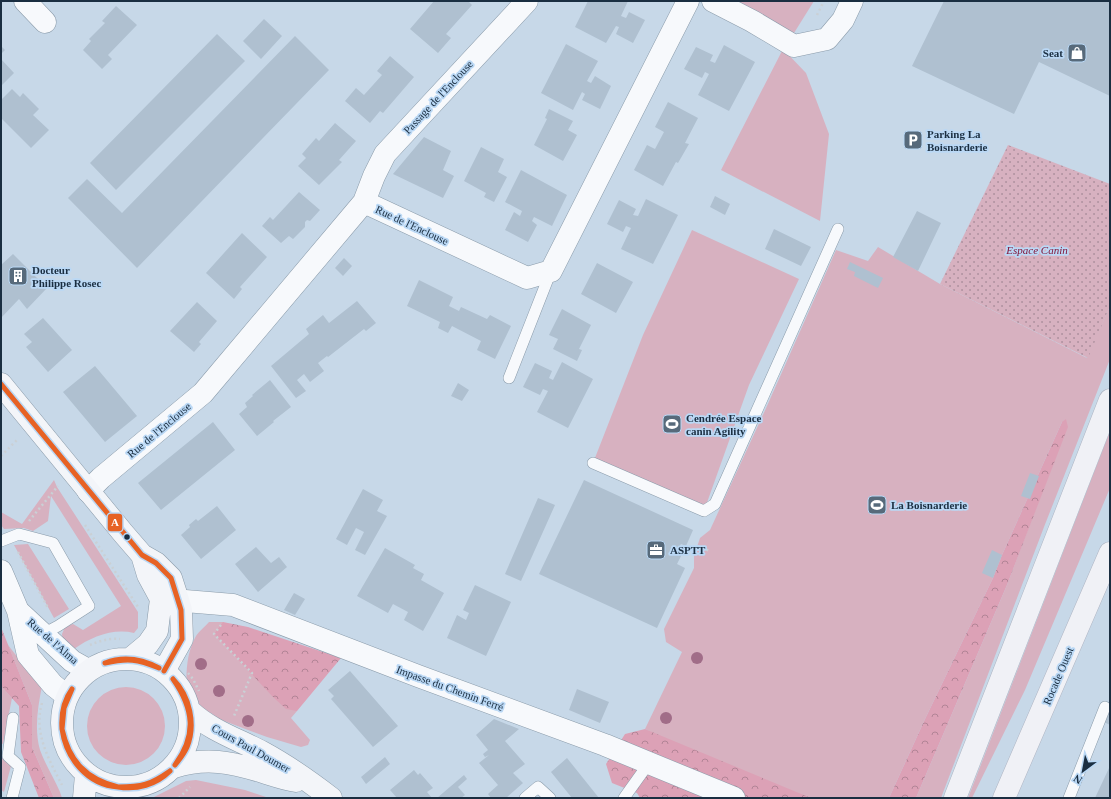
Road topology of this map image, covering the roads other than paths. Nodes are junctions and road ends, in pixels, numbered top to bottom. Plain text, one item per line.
1 (25, 1) edge
2 (527, 1) edge
3 (688, 1) edge
4 (713, 1) edge
5 (852, 1) edge
6 (45, 22) dead end
7 (364, 202) junction
8 (838, 229) dead end
9 (551, 271) junction
10 (509, 378) dead end
11 (1, 384) edge
12 (1110, 400) edge
13 (593, 463) dead end
14 (88, 492) junction
15 (10, 538) edge
16 (1110, 553) edge
17 (1, 572) edge
18 (170, 600) junction
19 (18, 611) junction
20 (51, 630) junction
21 (130, 659) junction
22 (168, 664) junction
23 (80, 665) junction
24 (60, 691) junction
25 (195, 702) junction
26 (1104, 707) dead end
27 (13, 718) dead end
28 (649, 763) junction
29 (174, 767) junction
30 (86, 775) junction
31 (312, 784) junction
32 (126, 793) edge
33 (12, 798) edge
34 (84, 798) edge
35 (331, 798) edge
36 (525, 798) edge
37 (550, 798) edge
38 (624, 798) edge
39 (734, 798) edge
40 (955, 798) edge
41 (1004, 798) edge
42 (1069, 798) edge

1 - 6 street
2 - 7 street, Passage de l'Enclouse
3 - 9 street
4 - 5 street
7 - 9 street, Rue de l'Enclouse
7 - 14 street, Rue de l'Enclouse
8 - 13 lane
9 - 10 lane
11 - 14 street
12 - 40 main road
14 - 18 street
15 - 20 lane
16 - 41 main road, Rocade Ouest
17 - 19 street, Rue de l'Alma
18 - 21 street
18 - 22 street
18 - 28 street, Impasse du Chemin Ferré
19 - 20 street, Rue de l'Alma
19 - 24 street, Rue de l'Alma
20 - 23 street, Rue de l'Alma
21 - 22 street
21 - 23 street
22 - 25 street
23 - 24 street
24 - 30 street
25 - 29 street
25 - 31 street, Cours Paul Doumer
26 - 42 lane
27 - 33 lane
28 - 38 lane
28 - 39 street, Impasse du Chemin Ferré
29 - 31 street, Cours Paul Doumer
29 - 32 street
30 - 32 street
30 - 34 street
31 - 35 street, Cours Paul Doumer
36 - 37 lane

